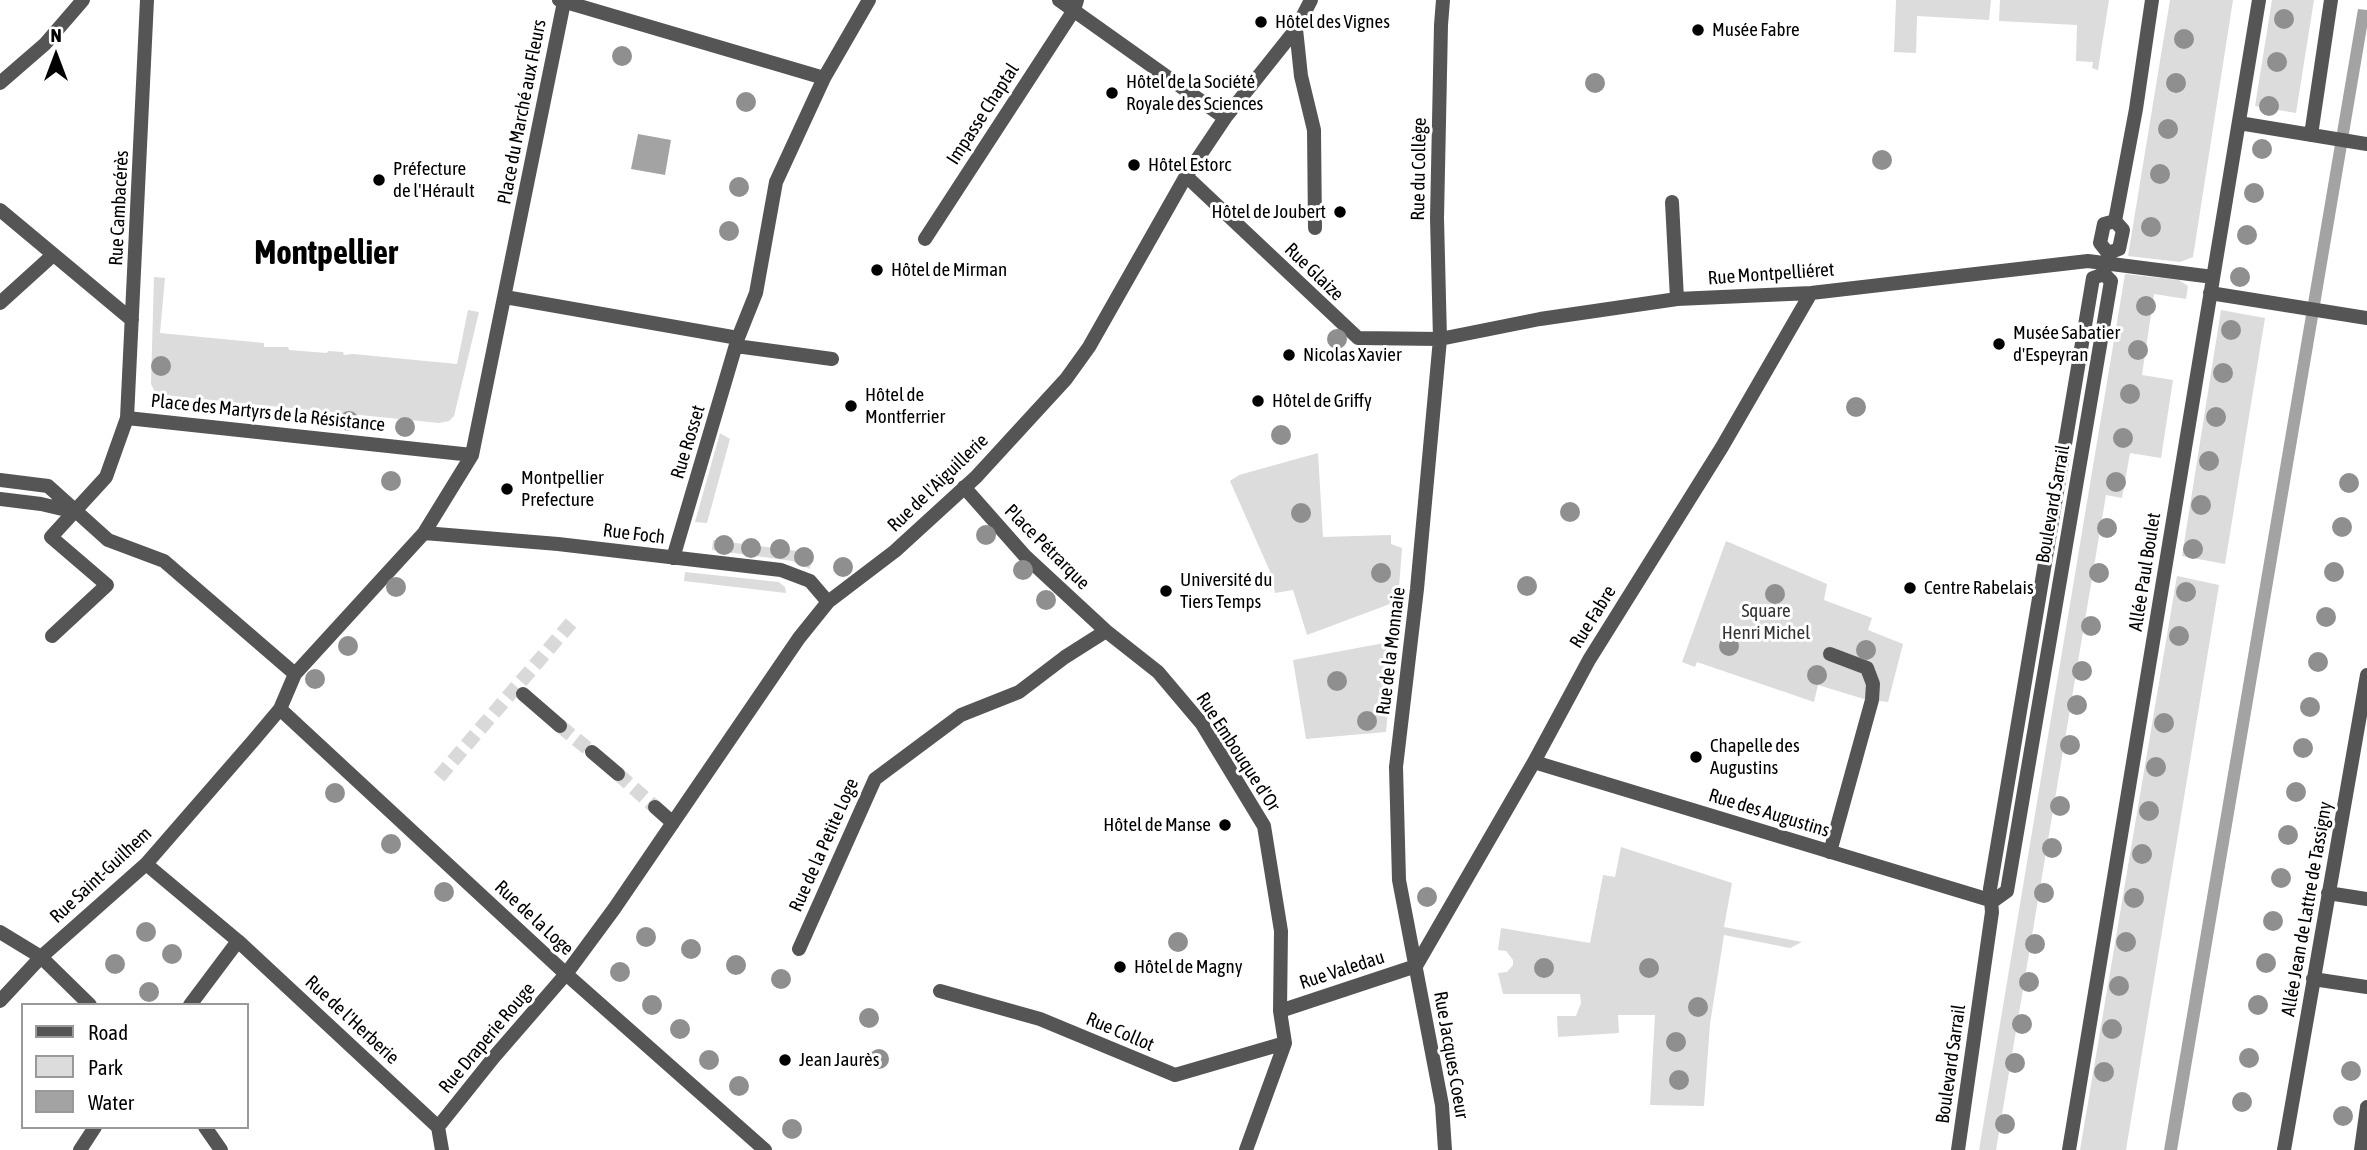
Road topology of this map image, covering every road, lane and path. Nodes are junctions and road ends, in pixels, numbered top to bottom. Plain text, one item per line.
1 (83, 0) edge
2 (147, 0) edge
3 (869, 0) edge
4 (1059, 0) edge
5 (1311, 0) edge
6 (1443, 0) edge
7 (2152, 0) edge
8 (2259, 0) edge
9 (2331, 0) edge
10 (561, 1) edge
11 (1075, 5) edge
12 (1296, 29) junction
13 (824, 78) junction
14 (0, 83) edge
15 (1225, 118) junction
16 (2239, 123) junction
17 (2311, 135) junction
18 (2367, 144) edge
19 (1185, 176) junction
20 (1672, 202) dead end
21 (0, 210) edge
22 (1315, 228) dead end
23 (925, 239) dead end
24 (53, 255) junction
25 (2106, 263) junction
26 (2213, 277) junction
27 (1811, 293) junction
28 (2210, 293) junction
29 (505, 298) junction
30 (1676, 299) junction
31 (0, 303) edge
32 (2367, 318) edge
33 (132, 320) junction
34 (1440, 339) junction
35 (737, 342) junction
36 (832, 359) dead end
37 (127, 418) junction
38 (472, 455) junction
39 (0, 480) edge
40 (964, 487) junction
41 (1, 500) edge
42 (75, 512) junction
43 (424, 533) junction
44 (673, 558) junction
45 (828, 602) junction
46 (1106, 631) junction
47 (52, 636) dead end
48 (1830, 654) dead end
49 (295, 674) junction
50 (2367, 679) edge
51 (523, 694) dead end
52 (281, 709) junction
53 (560, 726) tunnel mouth
54 (592, 752) tunnel mouth
55 (1534, 762) junction
56 (2360, 762) edge
57 (618, 774) tunnel mouth
58 (655, 807) tunnel mouth
59 (673, 823) junction
60 (1830, 852) junction
61 (146, 864) junction
62 (2328, 893) junction
63 (2367, 899) edge
64 (1993, 901) junction
65 (0, 932) edge
66 (238, 941) junction
67 (799, 949) dead end
68 (41, 957) junction
69 (1416, 967) junction
70 (566, 974) junction
71 (2314, 979) junction
72 (2367, 987) edge
73 (940, 991) dead end
74 (0, 1001) edge
75 (88, 1003) edge
76 (192, 1003) edge
77 (1279, 1011) junction
78 (1285, 1044) junction
79 (2367, 1107) edge
80 (439, 1127) junction
81 (94, 1129) edge
82 (206, 1129) edge
83 (80, 1150) edge
84 (221, 1150) edge
85 (442, 1150) edge
86 (765, 1150) edge
87 (1246, 1150) edge
88 (1445, 1150) edge
89 (1958, 1150) edge
90 (2069, 1150) edge
91 (2284, 1150) edge
92 (2361, 1150) edge

1 - 14 street
2 - 33 street, Rue Cambacérès
3 - 13 street
4 - 11 street
5 - 12 street, Rue de l'Aiguillerie
6 - 34 street, Rue du Collège
7 - 25 street
8 - 16 street, Allée Paul Boulet
9 - 17 street
10 - 13 street, Place du Marché aux Fleurs
10 - 29 street, Place du Marché aux Fleurs
11 - 15 street
11 - 23 street, Impasse Chaptal
12 - 15 street, Rue de l'Aiguillerie
12 - 22 street
13 - 35 street
15 - 19 street, Rue de l'Aiguillerie
16 - 17 street
16 - 26 street, Allée Paul Boulet
17 - 18 street
19 - 34 street, Rue Glaize
19 - 40 street, Rue de l'Aiguillerie
20 - 30 street
21 - 24 street
24 - 31 street
24 - 33 street
25 - 26 street, Rue Montpelliéret
25 - 27 street, Rue Montpelliéret
25 - 64 street, Boulevard Sarrail
26 - 28 street, Allée Paul Boulet
27 - 30 street, Rue Montpelliéret
27 - 55 street, Rue Fabre
28 - 32 street
28 - 90 street, Allée Paul Boulet
29 - 35 street
29 - 38 street, Place du Marché aux Fleurs
30 - 34 street, Rue Montpelliéret
33 - 37 street, Rue Cambacérès
34 - 69 street, Rue de la Monnaie
35 - 36 street
35 - 44 street, Rue Rosset
37 - 38 street, Place des Martyrs de la Résistance
37 - 42 street, Place des Martyrs de la Résistance
38 - 43 street, Place du Marché aux Fleurs
39 - 42 street
40 - 45 street, Rue de l'Aiguillerie
40 - 46 street, Place Pétrarque
41 - 42 street
42 - 47 street, Place des Martyrs de la Résistance
42 - 49 street
43 - 44 street, Rue Foch
43 - 49 street
44 - 45 street, Rue Foch
45 - 59 street, Rue de l'Aiguillerie
46 - 67 street, Rue de la Petite Loge
46 - 77 street, Rue Embouque d'Or
48 - 60 street
49 - 52 street
50 - 56 street, Allée Jean de Lattre de Tassigny
51 - 53 street
52 - 61 street, Rue Saint-Guilhem
52 - 70 street, Rue de la Loge
54 - 57 street
55 - 60 street, Rue des Augustins
55 - 69 street, Rue Fabre
56 - 62 street, Allée Jean de Lattre de Tassigny
58 - 59 street
59 - 70 street, Rue de l'Aiguillerie
60 - 64 street, Rue des Augustins
61 - 66 street, Rue de l'Herberie
61 - 68 street, Rue Saint-Guilhem
62 - 63 street
62 - 71 street, Allée Jean de Lattre de Tassigny
64 - 89 street, Boulevard Sarrail
65 - 68 street
66 - 76 street
66 - 80 street, Rue de l'Herberie
68 - 74 street, Rue Saint-Guilhem
68 - 75 street
69 - 77 street, Rue Valedau
69 - 88 street, Rue Jacques Coeur
70 - 80 street, Rue Draperie Rouge
70 - 86 street, Rue de la Loge
71 - 72 street
71 - 91 street, Allée Jean de Lattre de Tassigny
73 - 78 street, Rue Collot
77 - 78 street, Rue Embouque d'Or
78 - 87 street
79 - 92 street
80 - 85 street
81 - 83 street
82 - 84 street

